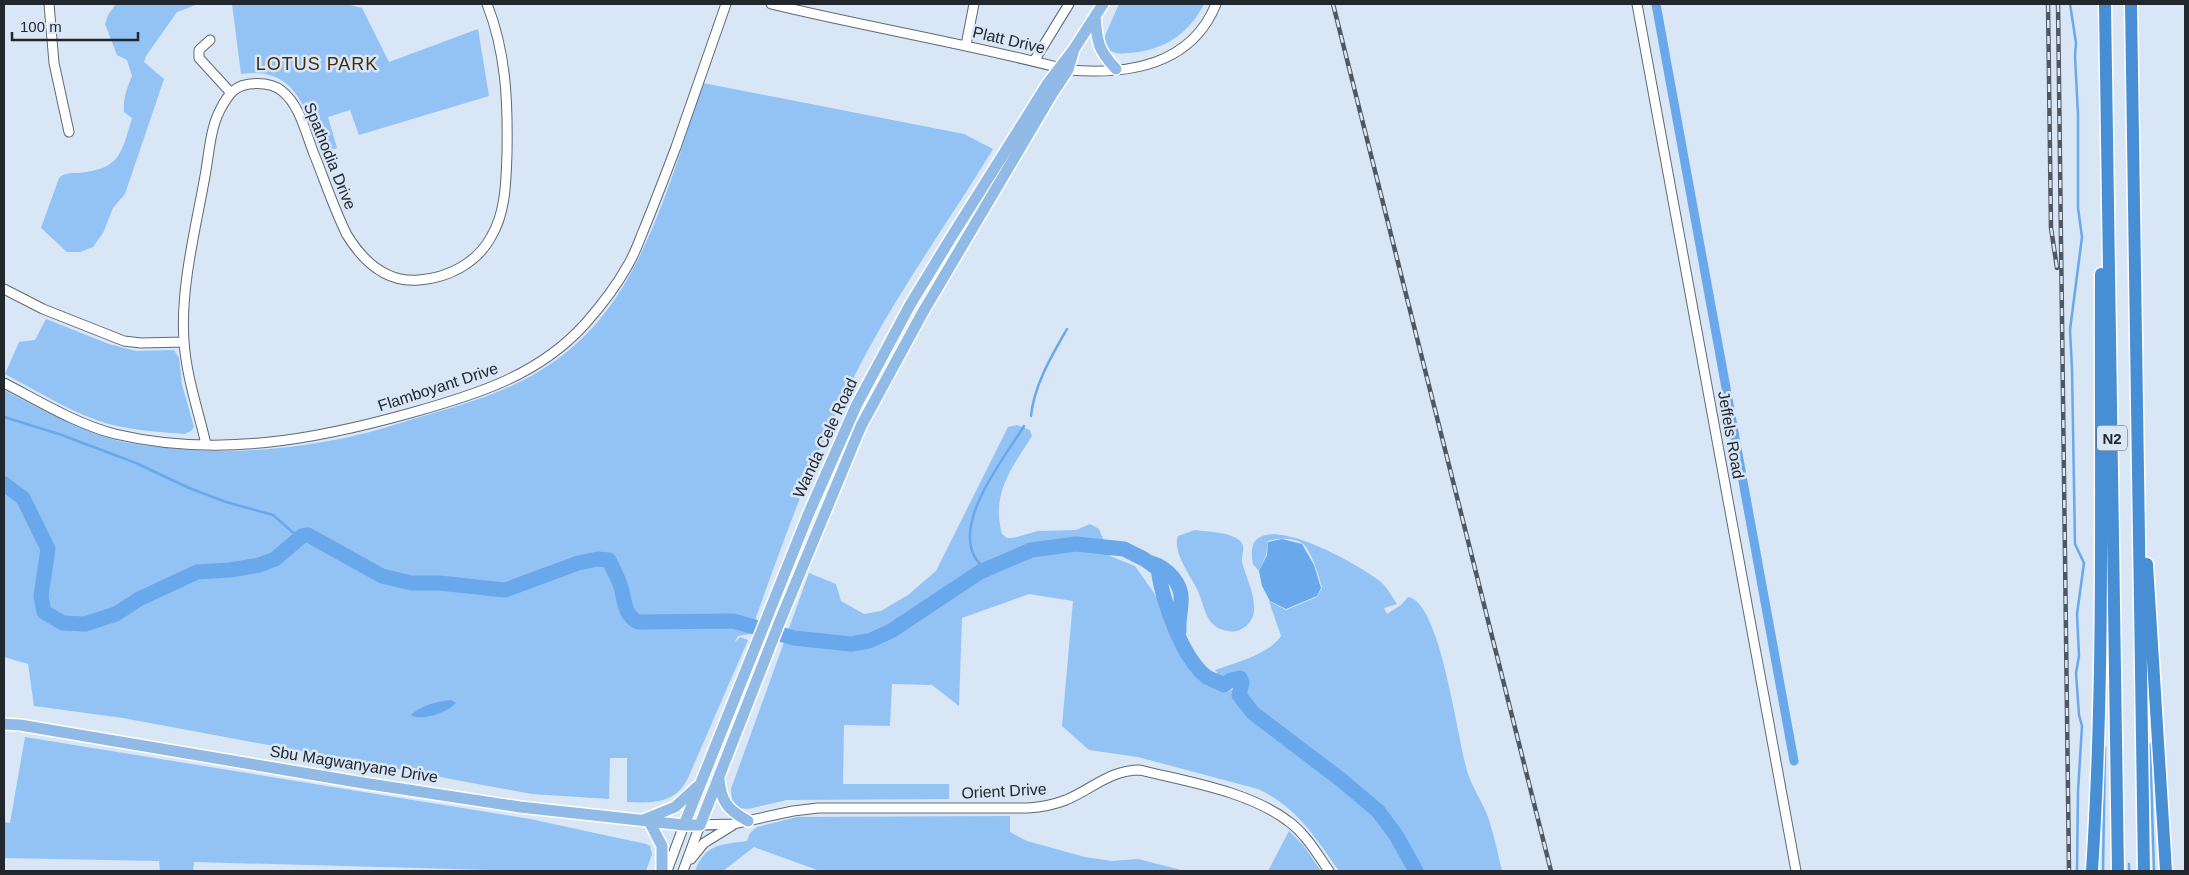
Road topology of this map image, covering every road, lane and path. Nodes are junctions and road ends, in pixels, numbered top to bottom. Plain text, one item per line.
1 (49, 4) edge
2 (487, 4) edge
3 (726, 4) edge
4 (771, 4) edge
5 (974, 4) edge
6 (1069, 4) edge
7 (1102, 4) edge
8 (1216, 4) edge
9 (1637, 4) edge
10 (2105, 4) edge
11 (2131, 4) edge
12 (1095, 16) junction
13 (210, 40) dead end
14 (966, 45) junction
15 (1034, 61) junction
16 (1063, 69) junction
17 (1116, 69) junction
18 (231, 93) junction
19 (69, 132) dead end
20 (2108, 230) junction
21 (4, 289) edge
22 (184, 342) junction
23 (4, 383) edge
24 (206, 444) junction
25 (2138, 454) junction
26 (4, 724) edge
27 (719, 774) junction
28 (702, 780) junction
29 (645, 821) junction
30 (748, 821) junction
31 (733, 824) junction
32 (684, 825) junction
33 (700, 825) junction
34 (684, 870) edge
35 (662, 871) edge
36 (667, 871) edge
37 (1329, 871) edge
38 (1796, 871) edge
39 (2092, 871) edge
40 (2118, 871) edge
41 (2144, 871) edge
42 (2166, 871) edge

1 - 19 street
2 - 18 street, Spathodia Drive
3 - 24 street, Flamboyant Drive
4 - 14 street, Platt Drive
5 - 14 street
6 - 15 street
7 - 12 main road, Wanda Cele Road
8 - 17 street, Platt Drive
9 - 38 street, Jeffels Road
10 - 20 highway, N2
11 - 25 highway, N2
12 - 16 main road, Wanda Cele Road
12 - 17 main road
13 - 18 street
14 - 15 street, Platt Drive
15 - 16 street, Platt Drive
16 - 17 street, Platt Drive
16 - 27 main road, Wanda Cele Road
16 - 28 main road, Wanda Cele Road
18 - 22 street
20 - 39 highway
20 - 40 highway, N2
21 - 22 street
22 - 24 street
23 - 24 street, Flamboyant Drive
25 - 41 highway, N2
25 - 42 highway
26 - 29 main road, Sbu Magwanyane Drive
27 - 30 main road
27 - 33 main road, Wanda Cele Road
28 - 29 main road
28 - 32 main road, Wanda Cele Road
29 - 32 main road, Sbu Magwanyane Drive
29 - 35 main road
30 - 31 street, Orient Drive
30 - 37 street, Orient Drive
31 - 33 street, Orient Drive
31 - 34 street
32 - 33 main road, Sbu Magwanyane Drive
32 - 36 street, Wanda Cele Road
33 - 34 street, Wanda Cele Road

